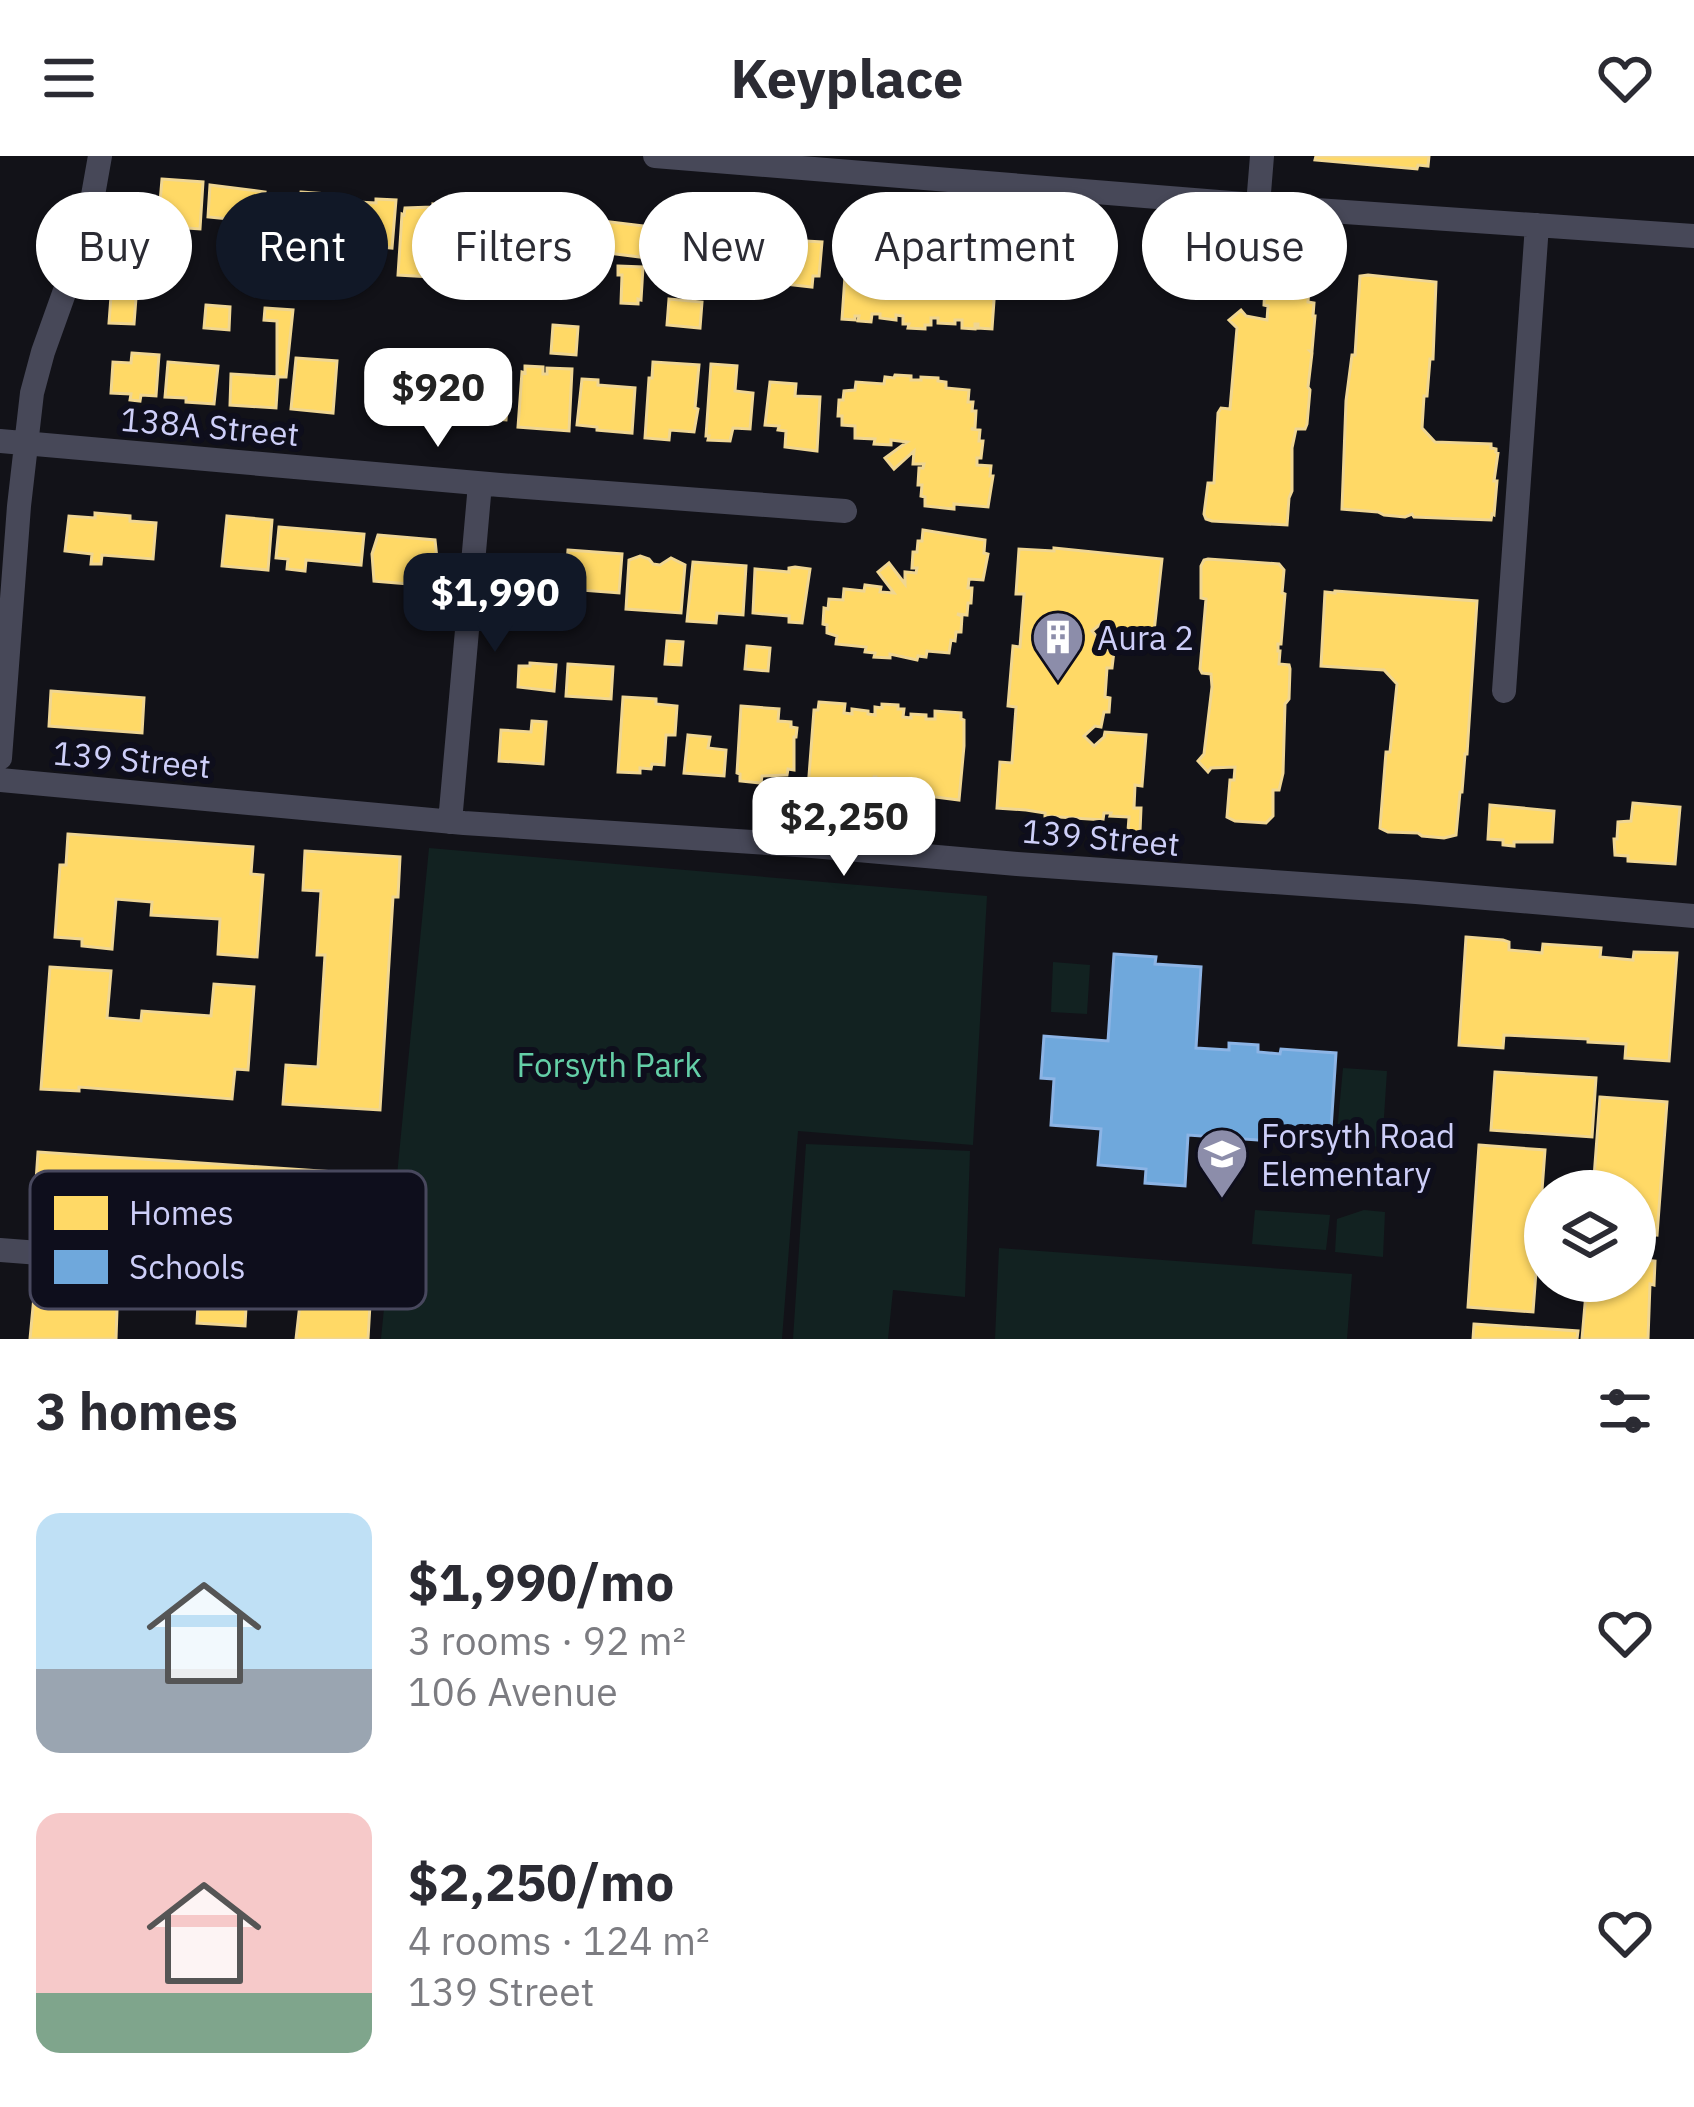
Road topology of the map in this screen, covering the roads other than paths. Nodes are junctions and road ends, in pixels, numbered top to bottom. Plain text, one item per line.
1 (100, 156) edge
2 (655, 156) edge
3 (1262, 156) edge
4 (1259, 192) edge
5 (1142, 196) edge
6 (1347, 211) edge
7 (1537, 225) junction
8 (1694, 236) edge
9 (0, 441) edge
10 (26, 443) junction
11 (480, 484) junction
12 (845, 511) dead end
13 (1504, 691) dead end
14 (0, 758) edge
15 (0, 780) edge
16 (450, 822) junction
17 (1694, 916) edge
18 (0, 1250) edge
19 (30, 1252) edge

1 - 10 street
2 - 5 street
3 - 4 street
6 - 7 street
7 - 8 street
7 - 13 street
9 - 10 street, 138A Street
10 - 11 street, 138A Street
10 - 14 street
11 - 12 street, 138A Street
11 - 16 street
15 - 16 street, 139 Street
16 - 17 street, 139 Street
18 - 19 street

